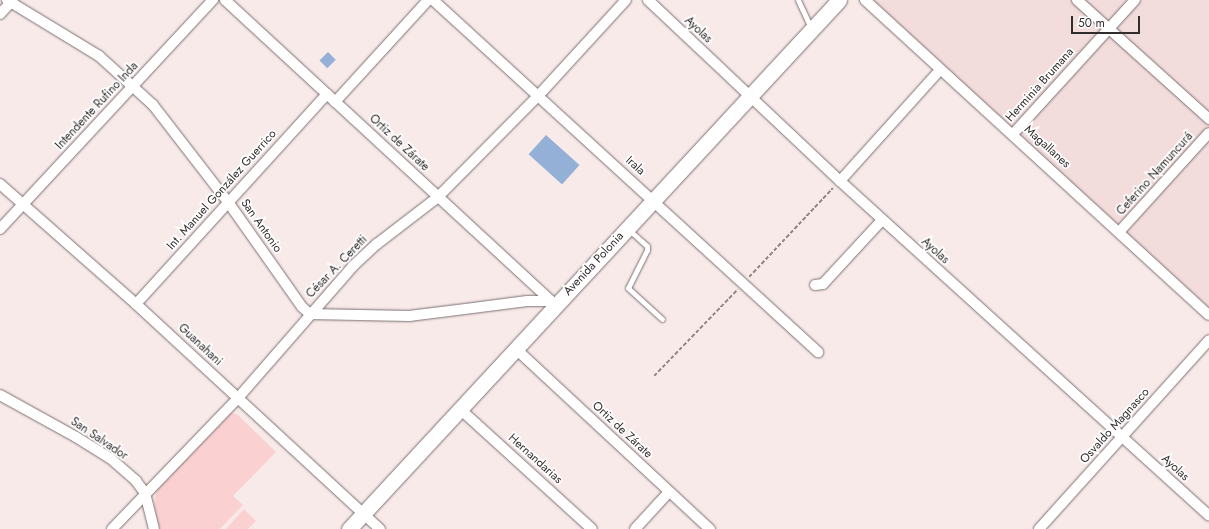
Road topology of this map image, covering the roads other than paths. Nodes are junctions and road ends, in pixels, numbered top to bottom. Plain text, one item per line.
1 (213, 0) edge
2 (428, 0) edge
3 (434, 0) edge
4 (626, 0) edge
5 (648, 0) edge
6 (798, 0) edge
7 (838, 0) edge
8 (865, 0) edge
9 (1077, 0) edge
10 (1135, 0) edge
11 (10, 1) edge
12 (231, 2) edge
13 (0, 14) edge
14 (1109, 28) junction
15 (812, 29) junction
16 (940, 70) junction
17 (134, 85) junction
18 (327, 94) junction
19 (538, 96) junction
20 (749, 96) junction
21 (335, 102) junction
22 (1209, 119) edge
23 (1209, 133) edge
24 (1013, 134) junction
25 (840, 181) junction
26 (0, 184) edge
27 (438, 197) junction
28 (653, 200) junction
29 (228, 202) junction
30 (22, 205) junction
31 (882, 220) junction
32 (627, 228) junction
33 (0, 229) edge
34 (1120, 231) junction
35 (816, 285) dead end
36 (553, 303) junction
37 (136, 304) junction
38 (310, 314) junction
39 (1209, 315) edge
40 (662, 319) dead end
41 (1209, 340) edge
42 (516, 350) junction
43 (818, 352) dead end
44 (0, 395) edge
45 (238, 398) junction
46 (460, 409) junction
47 (1122, 439) junction
48 (145, 492) junction
49 (669, 492) junction
50 (363, 514) junction
51 (1209, 516) edge
52 (112, 529) edge
53 (154, 529) edge
54 (349, 529) edge
55 (380, 529) edge
56 (592, 529) edge
57 (635, 529) edge
58 (710, 529) edge
59 (1039, 529) edge

1 - 17 street, Intendente Rufino Inda
2 - 21 street
3 - 19 street, Irala
4 - 19 street, César A. Ceretti
5 - 20 street, Ayolas
6 - 15 lane
7 - 15 main road, Avenida Polonia
8 - 16 street, Magallanes
9 - 14 street
10 - 14 street, Herminia Brumana
11 - 13 street
11 - 17 street, San Antonio
12 - 18 street, Ortiz de Zárate
14 - 22 street
14 - 24 street, Herminia Brumana
15 - 20 main road, Avenida Polonia
16 - 24 street, Magallanes
16 - 25 street
17 - 29 street, San Antonio
17 - 30 street, Intendente Rufino Inda
18 - 21 street, Ortiz de Zárate
18 - 29 street, Int. Manuel González Guerrico
19 - 27 street, César A. Ceretti
19 - 28 street, Irala
20 - 25 street, Ayolas
20 - 28 main road, Avenida Polonia
21 - 27 street, Ortiz de Zárate
23 - 34 street, Ceferino Namuncurá
24 - 34 street, Magallanes
25 - 31 street, Ayolas
26 - 30 street, Guanahani
27 - 36 street, Ortiz de Zárate
27 - 38 street, César A. Ceretti
28 - 32 main road, Avenida Polonia
28 - 43 street, Irala
29 - 37 street, Int. Manuel González Guerrico
29 - 38 street, San Antonio
30 - 33 street, Intendente Rufino Inda
30 - 37 street, Guanahani
31 - 35 street
31 - 47 street, Ayolas
32 - 36 main road, Avenida Polonia
32 - 40 lane
34 - 39 street, Magallanes
36 - 38 street
36 - 42 main road, Avenida Polonia
37 - 45 street, Guanahani
38 - 45 street, César A. Ceretti
41 - 47 street, Osvaldo Magnasco
42 - 46 main road, Avenida Polonia
42 - 49 street, Ortiz de Zárate
44 - 48 street, San Salvador
45 - 48 street, César A. Ceretti
45 - 50 street, Guanahani
46 - 50 main road, Avenida Polonia
46 - 56 street, Hernandarias
47 - 51 street, Ayolas
47 - 59 street, Osvaldo Magnasco
48 - 52 street, César A. Ceretti
48 - 53 street
49 - 57 street
49 - 58 street, Ortiz de Zárate
50 - 54 main road, Avenida Polonia
50 - 55 street, Guanahani

